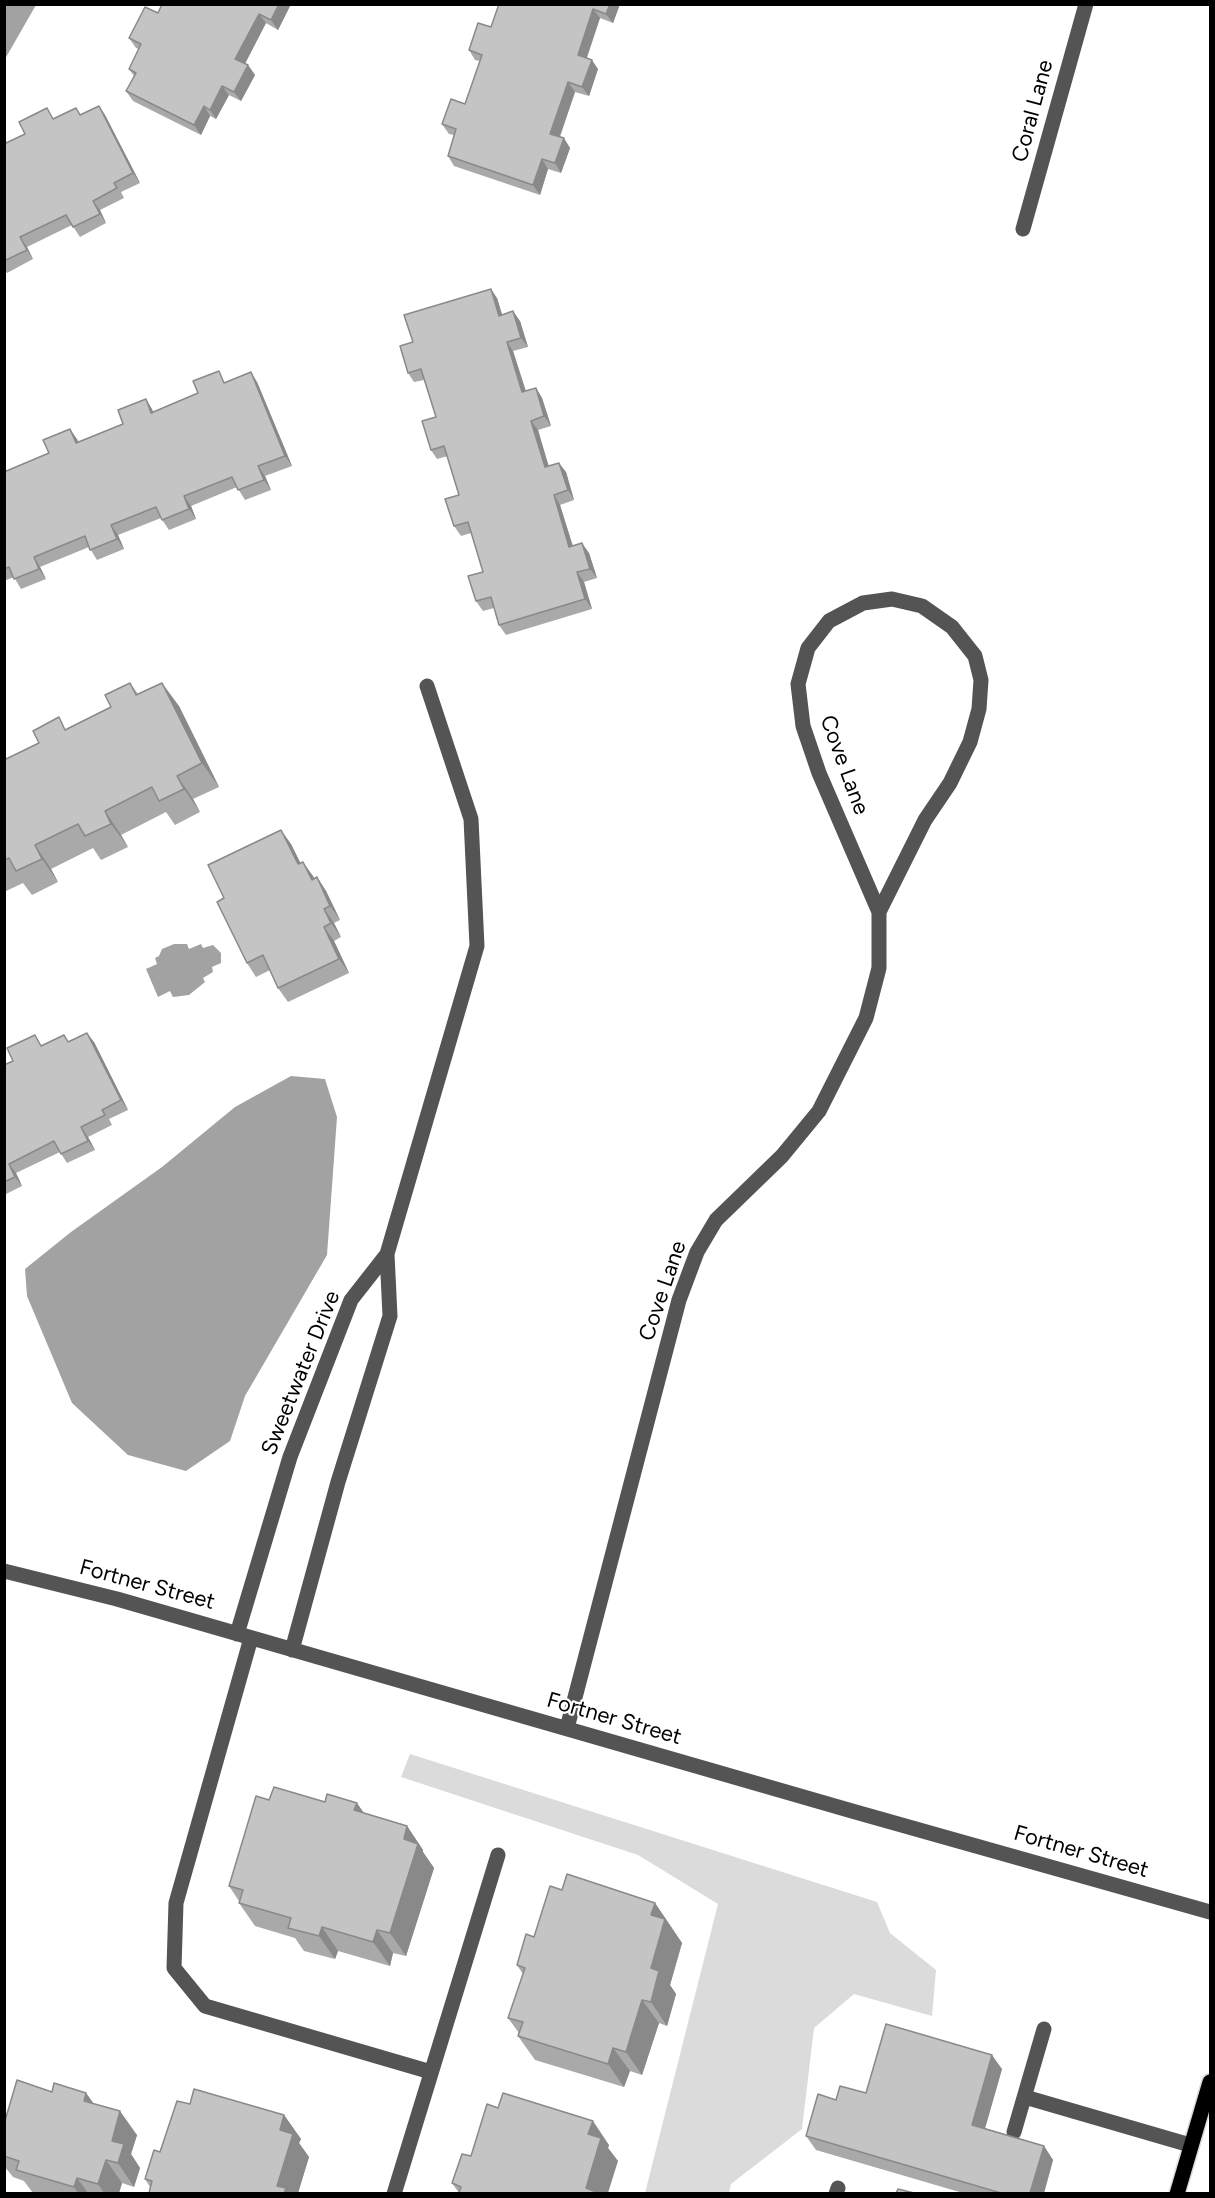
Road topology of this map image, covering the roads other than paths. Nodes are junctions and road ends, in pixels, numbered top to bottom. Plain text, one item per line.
1 (1086, 4) edge
2 (1023, 229) dead end
3 (427, 686) dead end
4 (879, 912) junction
5 (387, 1254) junction
6 (4, 1571) edge
7 (244, 1636) junction
8 (292, 1650) junction
9 (567, 1728) junction
10 (498, 1855) dead end
11 (1210, 1912) edge
12 (1044, 2029) dead end
13 (431, 2072) junction
14 (1210, 2082) edge
15 (1025, 2097) junction
16 (1014, 2133) dead end
17 (1191, 2145) junction
18 (394, 2193) edge
19 (1177, 2193) edge

1 - 2 street, Coral Lane
3 - 5 street
4 - 4 street, Cove Lane
4 - 9 street, Cove Lane
5 - 7 street, Sweetwater Drive
5 - 8 street
6 - 7 street, Fortner Street
7 - 8 street, Fortner Street
7 - 13 street, Sweetwater Drive
8 - 9 street, Fortner Street
9 - 11 street, Fortner Street
10 - 13 street
12 - 15 street
13 - 18 street
14 - 17 main road
15 - 16 street
15 - 17 street
17 - 19 main road

